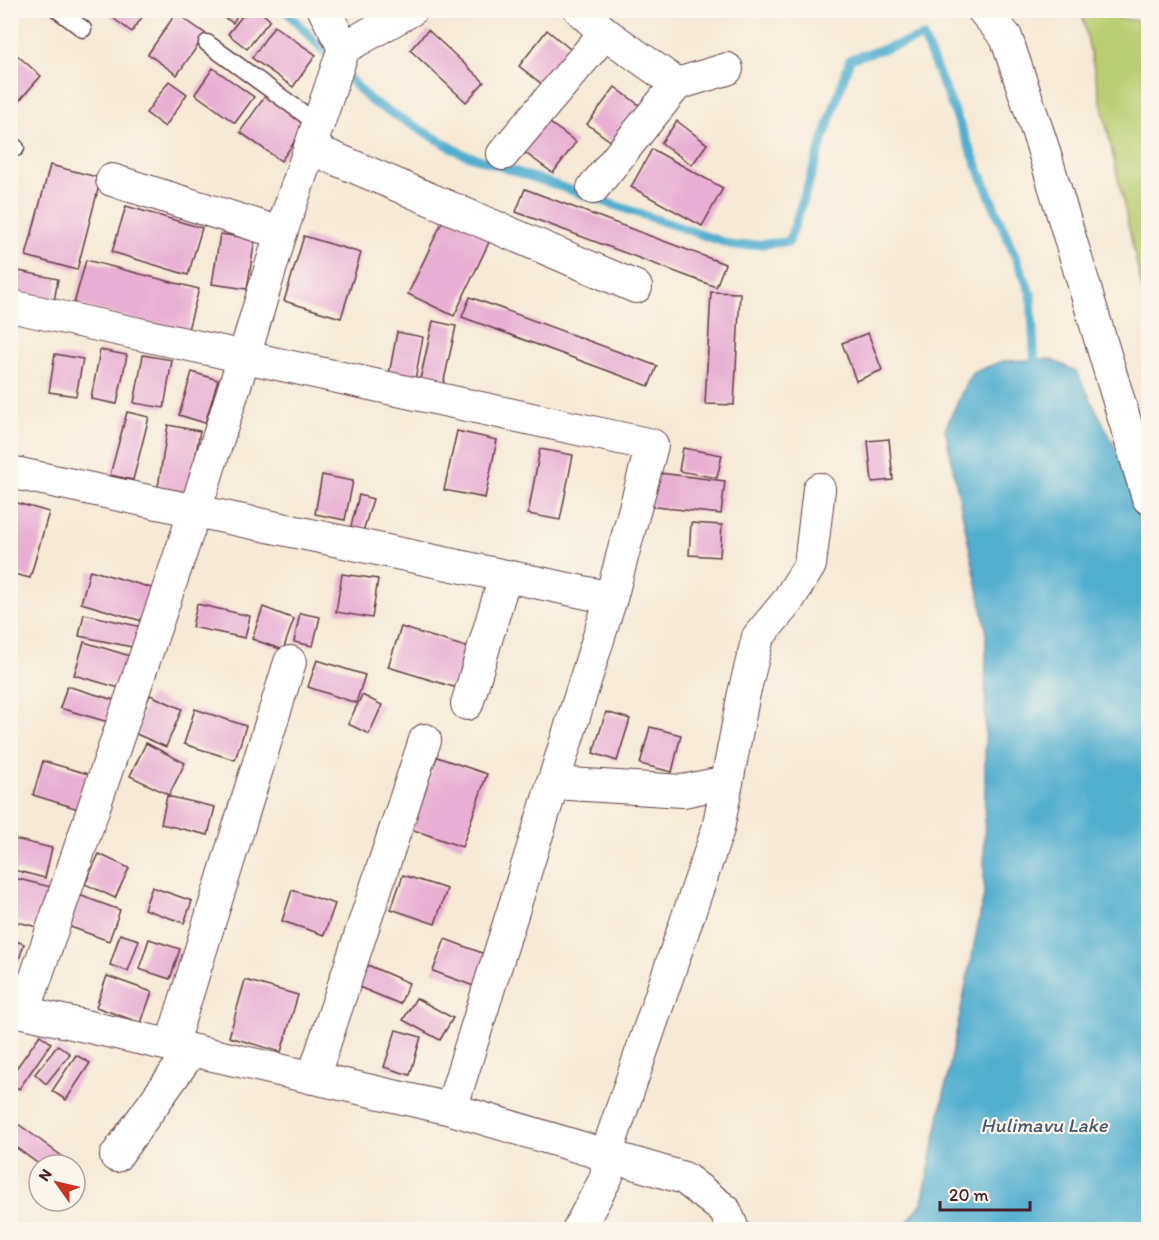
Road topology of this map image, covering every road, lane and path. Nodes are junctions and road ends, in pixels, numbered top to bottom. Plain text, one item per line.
1 (58, 10) edge
2 (324, 10) edge
3 (411, 10) edge
4 (580, 10) edge
5 (983, 10) edge
6 (83, 29) dead end
7 (605, 33) junction
8 (207, 43) dead end
9 (344, 50) junction
10 (727, 69) dead end
11 (677, 84) junction
12 (314, 136) junction
13 (503, 154) dead end
14 (112, 180) dead end
15 (593, 188) dead end
16 (280, 232) junction
17 (636, 287) dead end
18 (10, 306) edge
19 (244, 357) junction
20 (10, 472) edge
21 (819, 489) dead end
22 (1149, 498) edge
23 (195, 511) junction
24 (506, 576) junction
25 (611, 598) junction
26 (290, 662) dead end
27 (468, 704) dead end
28 (425, 740) dead end
29 (727, 782) junction
30 (553, 783) junction
31 (17, 1011) edge
32 (181, 1048) junction
33 (313, 1078) junction
34 (451, 1109) junction
35 (606, 1155) junction
36 (116, 1156) dead end
37 (578, 1230) edge
38 (731, 1230) edge

1 - 6 lane
2 - 9 street
3 - 9 street
4 - 7 street
5 - 22 street
7 - 11 street
7 - 13 street
8 - 12 lane
9 - 12 street
10 - 11 street
11 - 15 street
12 - 16 street
12 - 17 street
14 - 16 street
16 - 19 street
18 - 19 street
19 - 23 street
19 - 25 street
20 - 23 street
21 - 29 street
23 - 24 street
23 - 31 street
24 - 25 street
24 - 27 street
25 - 30 street
26 - 32 street
28 - 33 street
29 - 30 street
29 - 35 street
30 - 34 street
31 - 32 street
32 - 33 street
32 - 36 street
33 - 34 street
34 - 35 street
35 - 37 street
35 - 38 street

